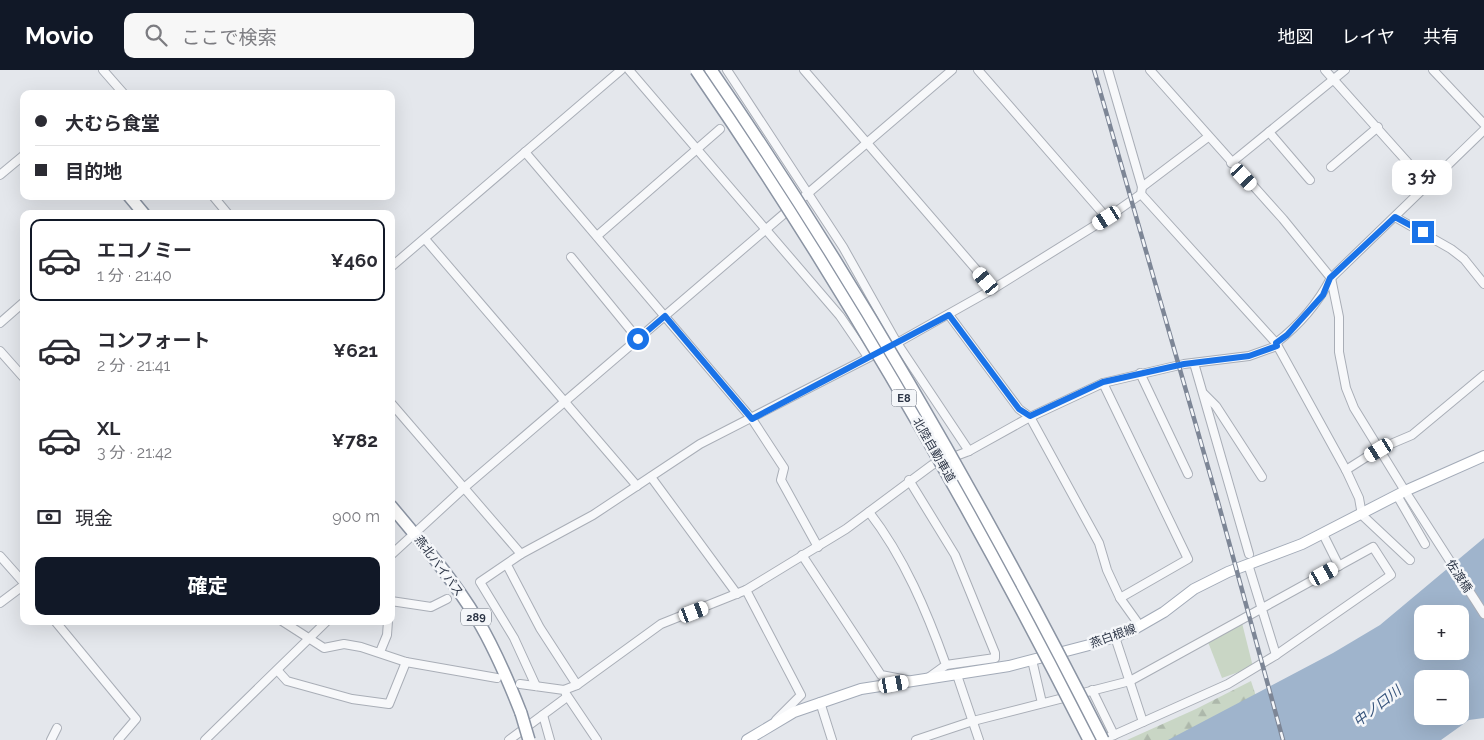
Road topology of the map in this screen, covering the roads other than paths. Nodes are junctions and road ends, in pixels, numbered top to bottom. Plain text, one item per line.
1 (103, 70) edge
2 (621, 70) edge
3 (629, 70) edge
4 (696, 70) edge
5 (711, 70) edge
6 (727, 70) edge
7 (804, 70) edge
8 (952, 70) edge
9 (978, 70) edge
10 (1108, 70) edge
11 (1150, 70) edge
12 (1325, 70) edge
13 (1345, 70) edge
14 (1433, 70) edge
15 (1334, 80) junction
16 (120, 90) edge
17 (1484, 124) edge
18 (1378, 127) junction
19 (720, 129) dead end
20 (1484, 130) edge
21 (1269, 132) junction
22 (1208, 136) junction
23 (866, 143) junction
24 (698, 149) junction
25 (525, 152) junction
26 (20, 158) edge
27 (1231, 163) junction
28 (1331, 167) dead end
29 (0, 175) edge
30 (1310, 180) dead end
31 (1428, 184) junction
32 (1142, 190) junction
33 (807, 192) junction
34 (132, 200) edge
35 (216, 200) edge
36 (140, 210) edge
37 (225, 210) edge
38 (1395, 217) junction
39 (1107, 218) junction
40 (765, 230) junction
41 (597, 236) junction
42 (425, 239) junction
43 (571, 257) dead end
44 (395, 264) edge
45 (1330, 278) junction
46 (1484, 284) edge
47 (993, 289) junction
48 (20, 306) edge
49 (949, 315) junction
50 (665, 316) junction
51 (0, 323) edge
52 (638, 339) junction
53 (896, 342) junction
54 (1277, 345) junction
55 (0, 351) edge
56 (868, 357) junction
57 (1194, 363) junction
58 (1140, 373) junction
59 (20, 374) edge
60 (1484, 375) edge
61 (1103, 382) junction
62 (1202, 393) junction
63 (565, 402) junction
64 (395, 408) edge
65 (1030, 416) junction
66 (752, 419) junction
67 (1379, 450) junction
68 (968, 451) junction
69 (1484, 456) edge
70 (1346, 470) junction
71 (1188, 474) dead end
72 (651, 477) junction
73 (1262, 477) dead end
74 (909, 480) junction
75 (637, 486) junction
76 (465, 488) junction
77 (1401, 494) junction
78 (395, 511) edge
79 (869, 512) junction
80 (1362, 515) junction
81 (413, 533) junction
82 (1323, 534) junction
83 (1425, 544) dead end
84 (818, 547) junction
85 (395, 551) edge
86 (521, 554) junction
87 (802, 554) junction
88 (0, 556) edge
89 (1248, 559) junction
90 (1410, 560) dead end
91 (508, 565) junction
92 (1339, 566) junction
93 (20, 579) edge
94 (20, 587) edge
95 (746, 590) junction
96 (737, 594) junction
97 (1120, 598) junction
98 (447, 599) dead end
99 (0, 602) edge
100 (395, 602) edge
101 (1262, 609) junction
102 (1484, 614) edge
103 (58, 625) edge
104 (288, 625) edge
105 (323, 625) edge
106 (388, 625) edge
107 (1140, 626) junction
108 (1115, 637) junction
109 (309, 640) junction
110 (380, 652) junction
111 (1276, 655) junction
112 (1032, 660) junction
113 (406, 662) junction
114 (946, 665) junction
115 (278, 671) junction
116 (957, 675) junction
117 (497, 678) dead end
118 (926, 679) junction
119 (910, 681) junction
120 (1130, 681) junction
121 (520, 684) dead end
122 (577, 685) junction
123 (536, 686) junction
124 (1092, 690) junction
125 (566, 694) junction
126 (820, 702) junction
127 (1042, 703) junction
128 (543, 715) junction
129 (973, 721) junction
130 (774, 722) junction
131 (1143, 722) junction
132 (57, 728) dead end
133 (1106, 738) edge
134 (51, 740) edge
135 (118, 740) edge
136 (205, 740) edge
137 (508, 740) edge
138 (529, 740) edge
139 (550, 740) edge
140 (596, 740) edge
141 (747, 740) edge
142 (832, 740) edge
143 (916, 740) edge
144 (979, 740) edge
145 (1090, 740) edge

1 - 16 street
2 - 25 street
3 - 24 street
4 - 145 highway, 北陸自動車道 / E8, bridge
5 - 133 highway, 北陸自動車道 / E8, bridge
6 - 33 street
7 - 23 street
8 - 23 street
9 - 39 street
10 - 32 street
11 - 22 street
12 - 15 street
13 - 15 street
14 - 17 street
15 - 18 street
15 - 21 street
18 - 28 street
18 - 31 street
19 - 24 street
20 - 31 street
21 - 27 street
21 - 30 street
22 - 27 street
22 - 32 street
23 - 33 street
23 - 47 street
24 - 40 street
24 - 41 street
25 - 41 street
25 - 42 street
26 - 29 street
27 - 45 street
31 - 38 street
32 - 39 street
32 - 54 street
33 - 40 street
33 - 53 street
34 - 36 highway
35 - 37 street
38 - 45 street
38 - 46 street
39 - 47 street
40 - 50 street
40 - 56 street
41 - 50 street
42 - 44 street
42 - 63 street
43 - 52 street
45 - 54 street
45 - 67 street
47 - 49 street
48 - 51 street
49 - 53 street
49 - 65 street
50 - 52 street
50 - 66 street
52 - 63 street
53 - 56 street
53 - 68 street
54 - 57 street
54 - 70 street
55 - 59 street
56 - 66 street
57 - 58 street
57 - 62 street
58 - 61 street
58 - 71 street
60 - 67 street
61 - 65 street
61 - 97 street
62 - 73 street
62 - 89 street
63 - 75 street
63 - 76 street
64 - 76 street
65 - 68 street
65 - 97 street
66 - 72 street
66 - 84 street
67 - 70 street
67 - 77 street
68 - 74 street
69 - 77 main road, 燕白根線
70 - 80 street
72 - 75 street
72 - 96 street
74 - 79 street
74 - 114 street
75 - 86 street
76 - 81 street
76 - 86 street
77 - 80 main road, 燕白根線
77 - 83 street
77 - 102 street, 佐渡橋
78 - 81 highway, 燕北バイパス / 289
79 - 84 street
79 - 114 street
80 - 82 main road, 燕白根線
80 - 90 street
81 - 85 street
81 - 138 highway, 燕北バイパス / 289, bridge
82 - 89 main road, 燕白根線
82 - 92 street
84 - 87 street
86 - 91 street
87 - 95 street
87 - 119 street
88 - 93 street
89 - 101 street
89 - 107 main road, 燕白根線
91 - 122 street
91 - 123 street
92 - 101 street
92 - 111 street
94 - 99 street
95 - 96 street
95 - 130 street
96 - 122 street
97 - 107 street
98 - 100 street
101 - 111 street
101 - 120 street
103 - 135 street
104 - 109 street
105 - 109 street
106 - 110 street
107 - 108 main road, 燕白根線
108 - 112 main road, 燕白根線
108 - 120 street
109 - 110 street
109 - 115 street
110 - 113 street
111 - 131 street
112 - 116 main road, 燕白根線
112 - 127 street
113 - 115 street
113 - 117 street
114 - 118 street
115 - 136 street
116 - 118 main road, 燕白根線
116 - 129 street
118 - 119 main road, 燕白根線
119 - 126 main road, 燕白根線
120 - 124 street
120 - 131 street
121 - 123 street
122 - 125 street
123 - 125 street
124 - 127 street
124 - 133 street
125 - 128 street
125 - 140 street
126 - 130 main road, 燕白根線
126 - 142 street
127 - 129 street
128 - 137 street
128 - 139 street
129 - 143 street
129 - 144 street
130 - 141 main road, 燕白根線
131 - 133 street
132 - 134 street

